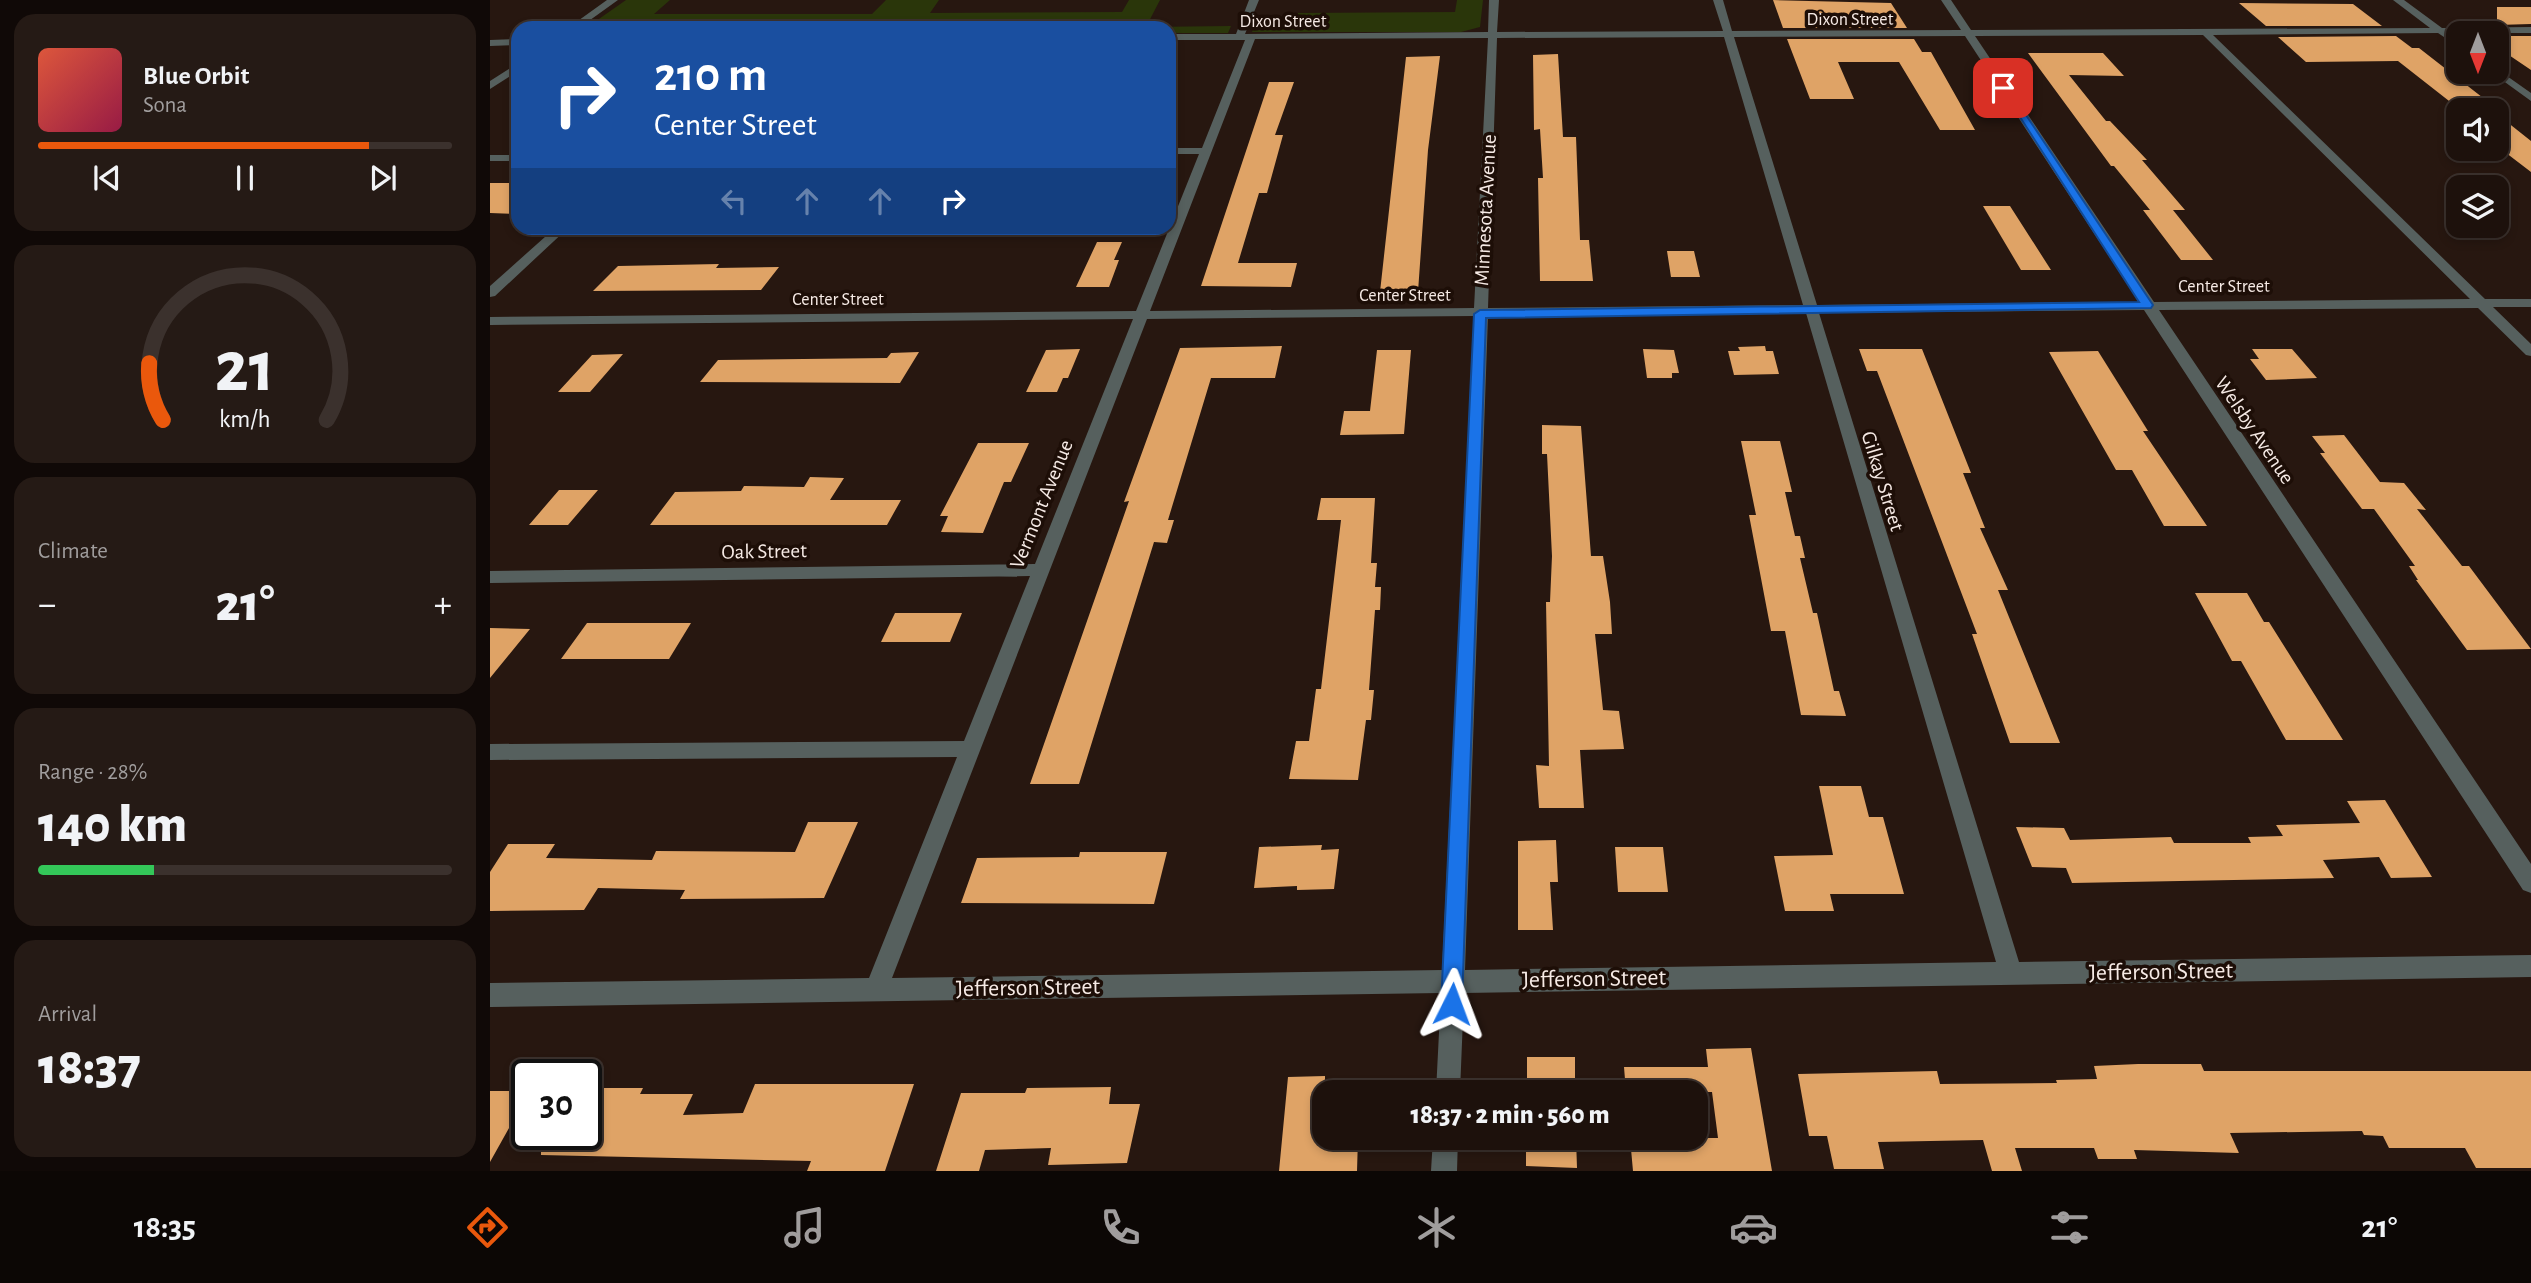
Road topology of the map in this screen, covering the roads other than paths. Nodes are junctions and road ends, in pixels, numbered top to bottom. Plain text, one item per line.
1 (613, 0) edge
2 (1254, 0) edge
3 (1494, 0) edge
4 (1718, 0) edge
5 (1946, 0) edge
6 (2398, 0) edge
7 (583, 21) edge
8 (2531, 30) edge
9 (2442, 32) junction
10 (2206, 33) junction
11 (1967, 34) junction
12 (1729, 35) junction
13 (2446, 35) edge
14 (1176, 37) edge
15 (1245, 37) junction
16 (1492, 37) junction
17 (511, 42) edge
18 (490, 43) edge
19 (511, 71) edge
20 (2510, 82) edge
21 (490, 86) edge
22 (2531, 98) edge
23 (1176, 151) edge
24 (1206, 151) junction
25 (490, 158) edge
26 (511, 158) edge
27 (1176, 226) edge
28 (554, 235) edge
29 (1172, 235) edge
30 (490, 293) edge
31 (2531, 303) edge
32 (2482, 304) junction
33 (2147, 305) junction
34 (1810, 311) junction
35 (1480, 314) junction
36 (1140, 315) junction
37 (490, 321) edge
38 (2531, 352) edge
39 (1040, 570) junction
40 (490, 577) edge
41 (970, 749) junction
42 (490, 752) edge
43 (2531, 883) edge
44 (2531, 966) edge
45 (2011, 973) junction
46 (1453, 980) junction
47 (876, 989) junction
48 (490, 995) edge
49 (1449, 1080) edge
50 (1445, 1150) edge
51 (1444, 1171) edge

1 - 7 street
2 - 15 street, Vermont Avenue
3 - 16 street, Minnesota Avenue
4 - 12 street, Gilkay Street
5 - 11 street, Welsby Avenue
6 - 9 street
8 - 9 street, Dixon Street
9 - 10 street, Dixon Street
9 - 13 street
10 - 11 street, Dixon Street
10 - 32 street
11 - 12 street, Dixon Street
11 - 33 street, Welsby Avenue
12 - 16 street, Dixon Street
12 - 34 street, Gilkay Street
14 - 15 street, Dixon Street
15 - 16 street, Dixon Street
15 - 24 street, Vermont Avenue
16 - 35 street, Minnesota Avenue
17 - 18 street
19 - 21 street
20 - 22 street
23 - 24 street
24 - 27 street, Vermont Avenue
25 - 26 street
28 - 30 street
29 - 36 street, Vermont Avenue
31 - 32 street, Center Street
32 - 33 street, Center Street
32 - 38 street
33 - 34 street, Center Street
33 - 43 street, Welsby Avenue
34 - 35 street, Center Street
34 - 45 street, Gilkay Street
35 - 36 street, Center Street
35 - 46 street, Minnesota Avenue
36 - 37 street, Center Street
36 - 39 street, Vermont Avenue
39 - 40 street, Oak Street
39 - 41 street, Vermont Avenue
41 - 42 street
41 - 47 street, Vermont Avenue
44 - 45 street, Jefferson Street
45 - 46 street, Jefferson Street
46 - 47 street, Jefferson Street
46 - 49 street, Minnesota Avenue
47 - 48 street, Jefferson Street
50 - 51 street

